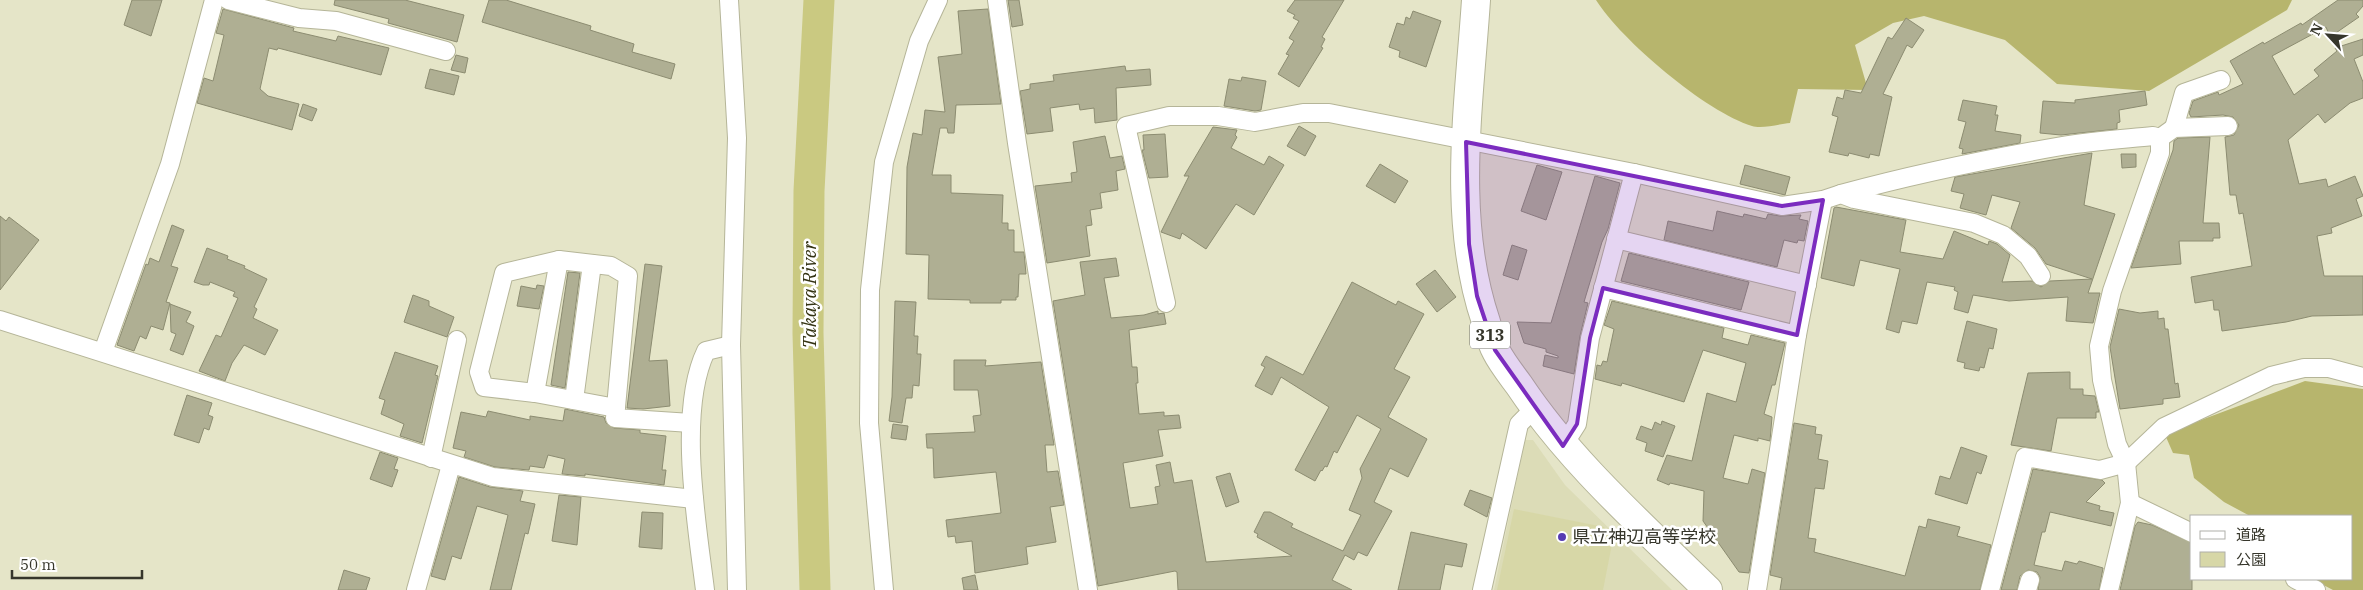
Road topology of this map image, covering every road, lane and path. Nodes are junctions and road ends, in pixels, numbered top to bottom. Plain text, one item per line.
1 (214, 0) edge
2 (228, 0) edge
3 (729, 0) edge
4 (938, 0) edge
5 (997, 0) edge
6 (1476, 0) edge
7 (927, 8) edge
8 (446, 51) dead end
9 (2221, 80) dead end
10 (2228, 126) dead end
11 (2167, 133) junction
12 (1466, 142) junction
13 (1634, 173) junction
14 (1841, 194) junction
15 (1823, 200) junction
16 (1616, 239) junction
17 (559, 260) junction
18 (592, 264) junction
19 (2041, 276) dead end
20 (1807, 285) junction
21 (1603, 288) junction
22 (1166, 303) dead end
23 (0, 320) edge
24 (1797, 335) junction
25 (457, 340) dead end
26 (731, 345) junction
27 (103, 352) junction
28 (2363, 377) edge
29 (535, 393) junction
30 (574, 400) junction
31 (616, 408) junction
32 (1534, 409) junction
33 (691, 423) junction
34 (1564, 446) junction
35 (431, 458) junction
36 (2126, 463) junction
37 (451, 465) junction
38 (694, 500) junction
39 (2130, 503) junction
40 (2190, 532) edge
41 (2298, 580) edge
42 (416, 590) edge
43 (705, 590) edge
44 (737, 590) edge
45 (884, 590) edge
46 (1088, 590) edge
47 (1482, 590) edge
48 (1708, 590) edge
49 (1757, 590) edge
50 (1990, 590) edge
51 (2109, 590) edge
52 (2316, 590) edge

1 - 27 street
2 - 8 street
3 - 26 street
4 - 7 street
5 - 46 street
6 - 12 highway, 313
7 - 45 street
9 - 11 street
10 - 11 street
11 - 14 street
11 - 36 street
12 - 13 street
12 - 22 street
12 - 32 highway, 313
13 - 15 street
13 - 16 street
14 - 15 street
14 - 19 street
15 - 20 street
16 - 20 street
16 - 21 street
17 - 18 street
17 - 29 street
17 - 29 street
18 - 30 street
18 - 31 street
20 - 24 street
21 - 24 street
21 - 34 street
23 - 27 street
24 - 49 street
25 - 35 street
26 - 33 street
26 - 44 street
27 - 35 street
28 - 36 street
29 - 30 street
30 - 31 street
31 - 33 street
32 - 34 highway, 313
32 - 47 street
33 - 38 street
34 - 48 highway, 313
35 - 37 street
36 - 39 street
36 - 50 street
37 - 38 street
37 - 42 street
38 - 43 street
39 - 40 street
39 - 51 street
41 - 52 street

